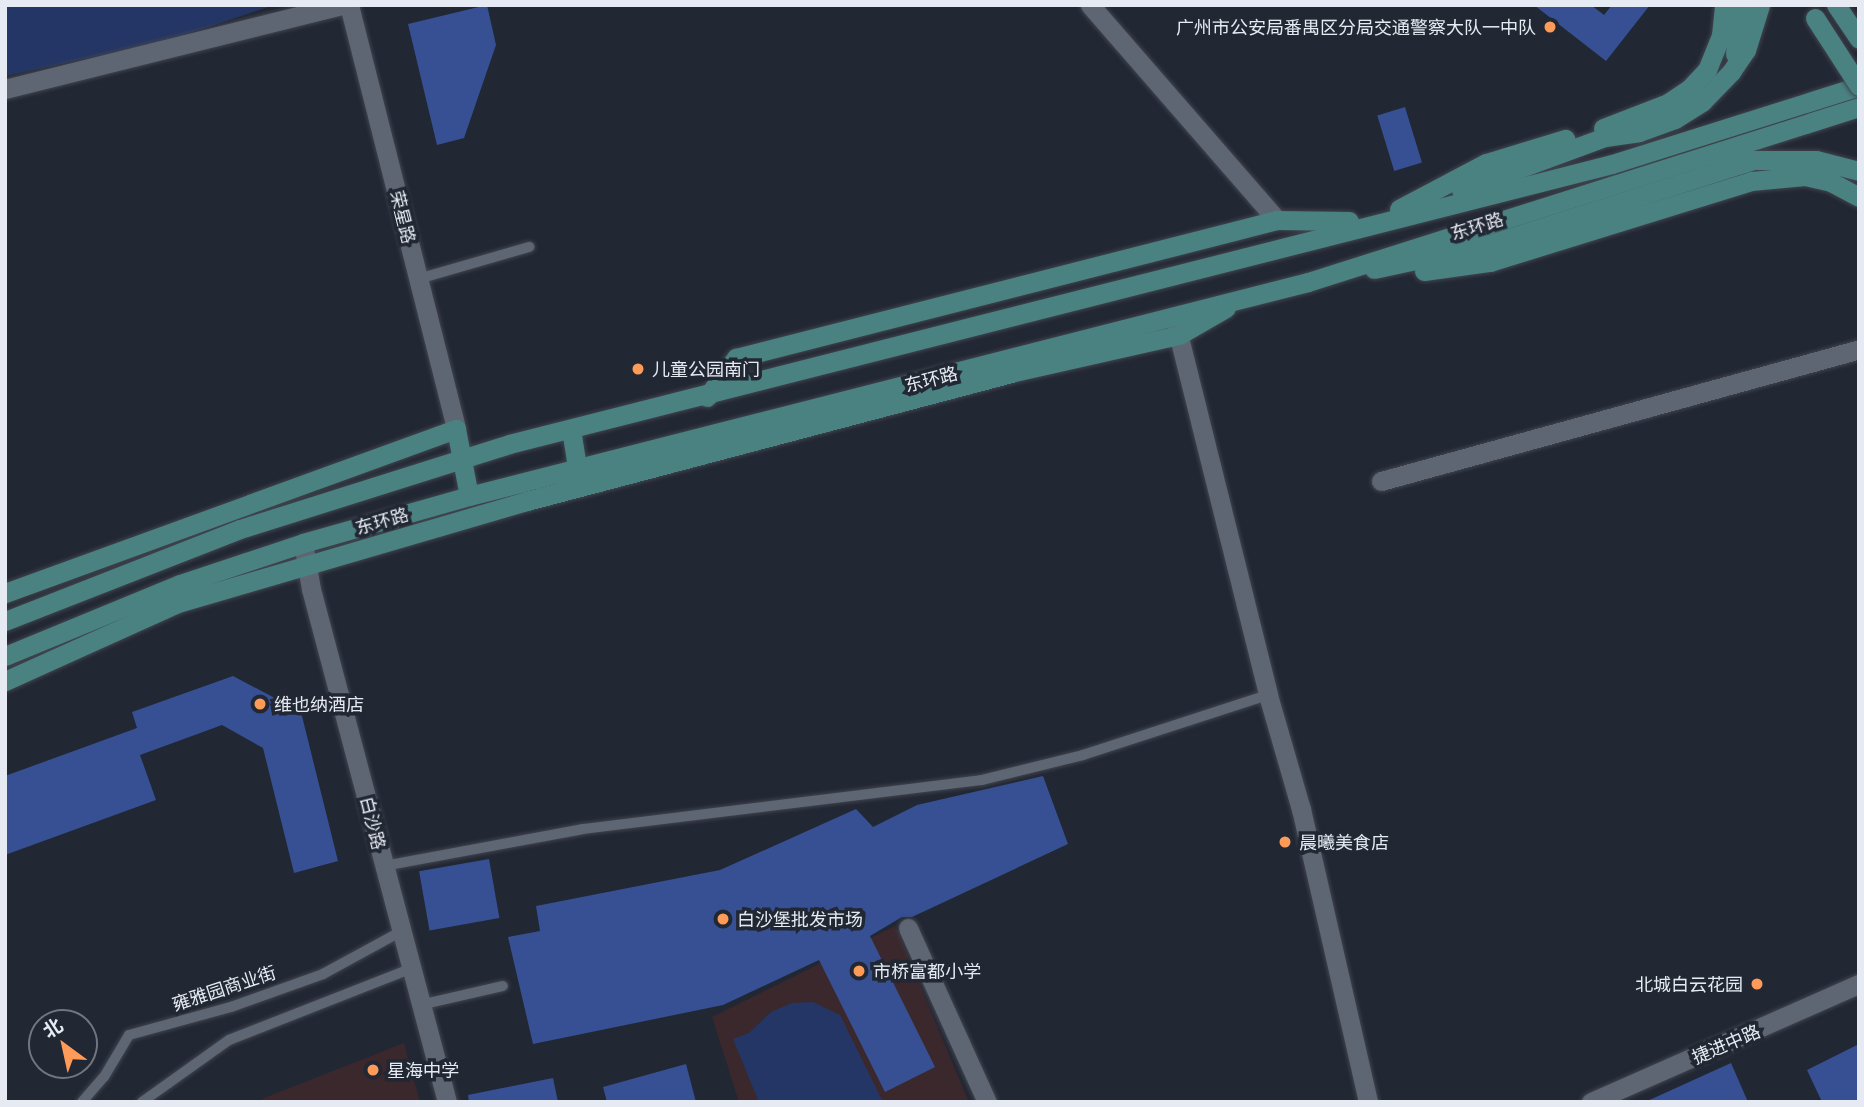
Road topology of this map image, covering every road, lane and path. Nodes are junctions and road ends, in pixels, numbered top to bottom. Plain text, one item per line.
1 (341, 5) edge
2 (349, 5) edge
3 (1090, 5) edge
4 (1724, 5) edge
5 (1839, 8) edge
6 (1810, 12) edge
7 (1750, 13) edge
8 (1859, 39) edge
9 (1859, 86) edge
10 (5, 89) edge
11 (1859, 107) edge
12 (1859, 171) edge
13 (1859, 197) edge
14 (1277, 220) junction
15 (1374, 222) junction
16 (529, 247) dead end
17 (1385, 268) junction
18 (418, 279) junction
19 (1308, 282) junction
20 (1176, 326) junction
21 (1859, 349) edge
22 (707, 397) junction
23 (456, 429) junction
24 (571, 429) junction
25 (462, 458) junction
26 (577, 468) junction
27 (396, 480) junction
28 (1381, 481) dead end
29 (469, 496) junction
30 (527, 501) junction
31 (303, 543) junction
32 (306, 569) junction
33 (5, 593) edge
34 (5, 621) edge
35 (5, 656) edge
36 (5, 681) edge
37 (1268, 695) junction
38 (384, 866) junction
39 (908, 928) dead end
40 (400, 932) junction
41 (410, 969) junction
42 (1859, 984) edge
43 (503, 986) dead end
44 (420, 1005) junction
45 (82, 1102) edge
46 (142, 1102) edge
47 (447, 1102) edge
48 (988, 1102) edge
49 (1368, 1102) edge
50 (1591, 1102) edge

1 - 10 street
2 - 18 street, 荣星路
3 - 14 street
4 - 15 main road
5 - 8 main road
6 - 9 main road, bridge
7 - 15 main road
9 - 15 main road, 东环路
11 - 19 main road, 东环路
12 - 17 main road
13 - 17 main road
14 - 15 main road
14 - 22 main road
15 - 22 main road, 东环路
16 - 18 lane
17 - 19 main road
18 - 23 street, 荣星路
19 - 20 main road, 东环路
20 - 26 main road, 东环路
20 - 30 main road
20 - 37 street
21 - 28 street
22 - 24 main road, 东环路
23 - 25 main road
23 - 27 main road
23 - 33 main road
24 - 25 main road, 东环路
24 - 26 main road
25 - 27 main road, 东环路
25 - 29 main road
26 - 29 main road, 东环路
27 - 34 main road, 东环路
29 - 30 main road
29 - 31 main road, 东环路
30 - 32 main road
31 - 32 street, 白沙路
31 - 35 main road, 东环路
32 - 36 main road
32 - 38 street, 白沙路
37 - 38 lane
37 - 49 street
38 - 40 street, 白沙路
39 - 48 street
40 - 41 street, 白沙路
40 - 45 lane, 雍雅园商业街
41 - 44 street, 白沙路
41 - 46 lane
42 - 50 street, 捷进中路
43 - 44 lane
44 - 47 street, 白沙路

